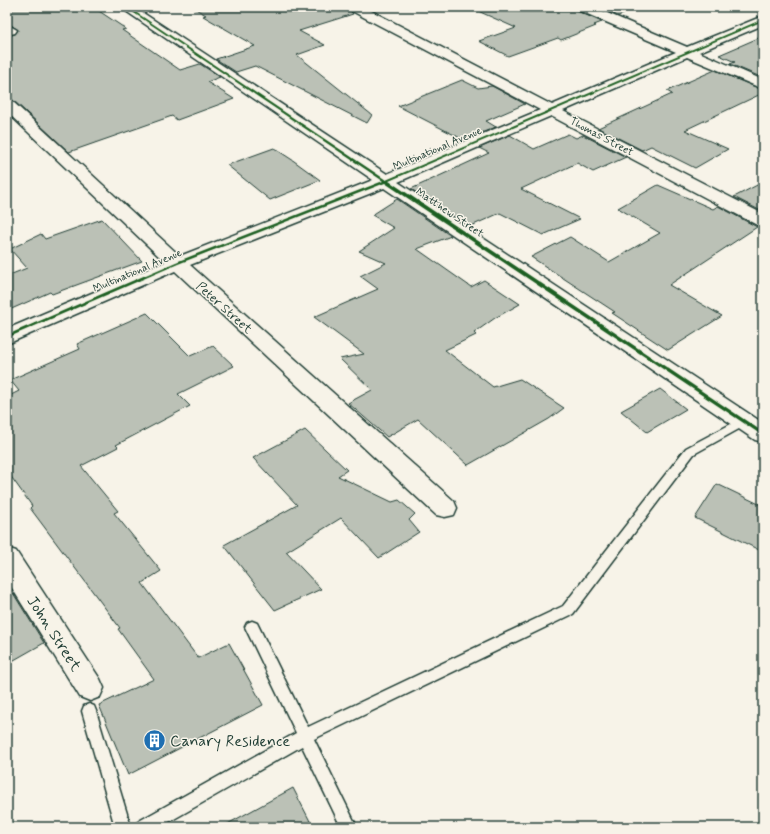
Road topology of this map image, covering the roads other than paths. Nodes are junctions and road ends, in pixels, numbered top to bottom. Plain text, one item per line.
1 (126, 7) edge
2 (354, 7) edge
3 (582, 7) edge
4 (763, 20) edge
5 (688, 52) junction
6 (763, 85) edge
7 (7, 104) edge
8 (553, 110) junction
9 (386, 181) junction
10 (763, 221) edge
11 (177, 263) junction
12 (7, 337) edge
13 (744, 421) junction
14 (763, 434) edge
15 (445, 508) dead end
16 (7, 558) edge
17 (252, 627) dead end
18 (89, 699) joint
19 (305, 736) junction
20 (123, 827) edge
21 (145, 827) edge
22 (348, 827) edge

1 - 9 street, Matthew Street
2 - 8 street, Thomas Street
3 - 5 street
4 - 5 street, Multinational Avenue
5 - 6 street
5 - 8 street, Multinational Avenue
7 - 11 street, Peter Street
8 - 9 street, Multinational Avenue
8 - 10 street, Thomas Street
9 - 11 street, Multinational Avenue
9 - 13 street, Matthew Street
11 - 12 street, Multinational Avenue
11 - 15 street, Peter Street
13 - 14 street, Matthew Street
13 - 19 lane
16 - 18 street, John Street
17 - 19 lane
18 - 20 lane
19 - 21 lane
19 - 22 lane

